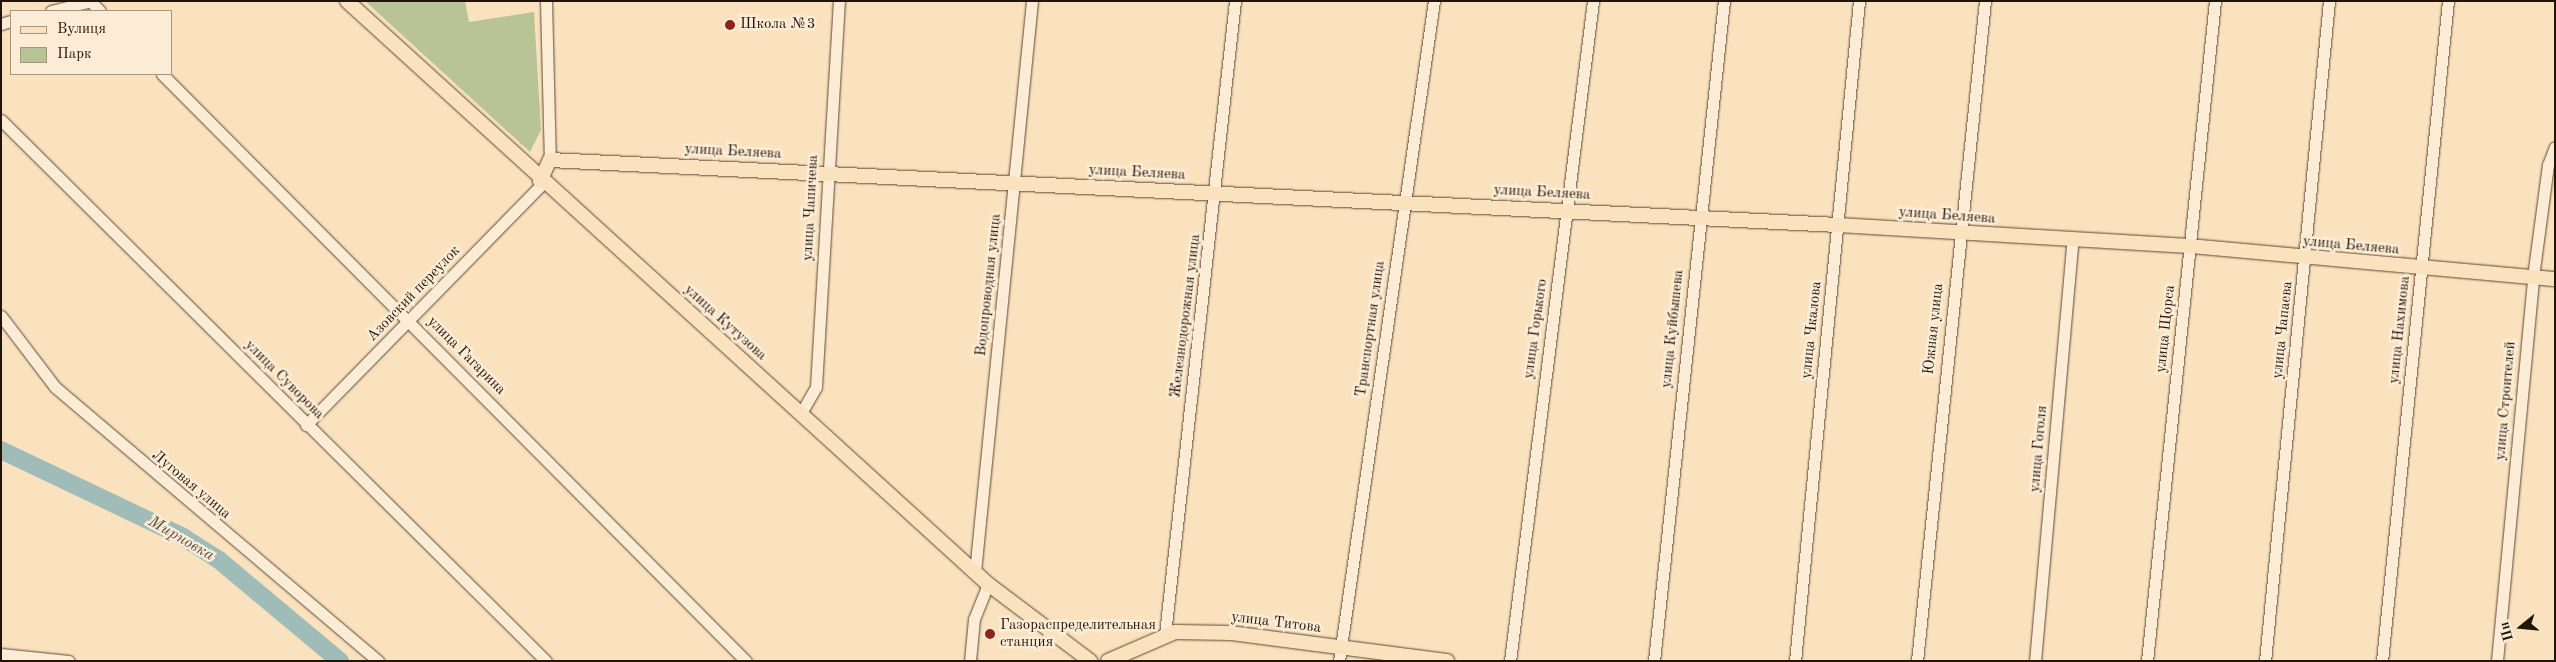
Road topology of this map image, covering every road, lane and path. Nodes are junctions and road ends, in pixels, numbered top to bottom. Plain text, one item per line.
1 (90, 1) edge
2 (347, 1) edge
3 (546, 1) edge
4 (839, 1) edge
5 (1032, 1) edge
6 (1235, 1) edge
7 (1434, 1) edge
8 (1593, 1) edge
9 (1724, 1) edge
10 (1859, 1) edge
11 (1985, 1) edge
12 (2215, 1) edge
13 (2329, 1) edge
14 (2448, 1) edge
15 (55, 10) edge
16 (99, 10) edge
17 (163, 75) edge
18 (1, 120) edge
19 (2555, 147) edge
20 (550, 160) junction
21 (828, 174) junction
22 (541, 182) junction
23 (1015, 183) junction
24 (1215, 193) junction
25 (1405, 203) junction
26 (1567, 211) junction
27 (1699, 218) junction
28 (1837, 225) junction
29 (1958, 234) junction
30 (2074, 239) junction
31 (2190, 246) junction
32 (2305, 258) junction
33 (2422, 268) junction
34 (2533, 277) junction
35 (2555, 279) edge
36 (1, 316) edge
37 (409, 320) junction
38 (801, 414) junction
39 (306, 425) junction
40 (975, 572) junction
41 (988, 584) junction
42 (1165, 634) junction
43 (1, 654) edge
44 (1340, 654) edge
45 (70, 661) edge
46 (378, 661) edge
47 (546, 661) edge
48 (746, 661) edge
49 (970, 661) edge
50 (1090, 661) edge
51 (1108, 661) edge
52 (1447, 661) edge
53 (1510, 661) edge
54 (1654, 661) edge
55 (1795, 661) edge
56 (1917, 661) edge
57 (2035, 661) edge
58 (2147, 661) edge
59 (2265, 661) edge
60 (2382, 661) edge
61 (2497, 661) edge

1 - 15 street
1 - 16 street
2 - 22 main road, улица Кутузова
3 - 20 street
4 - 21 street, улица Чапичева
5 - 23 street, Водопроводная улица
6 - 24 street, Железнодорожная улица
7 - 25 street, Транспортная улица
8 - 26 street, улица Горького
9 - 27 street, улица Куйбышева
10 - 28 street, улица Чкалова
11 - 29 street, Южная улица
12 - 31 street, улица Щорса
13 - 32 street, улица Чапаева
14 - 33 street, улица Нахимова
17 - 37 street, улица Гагарина
18 - 39 street, улица Суворова
19 - 34 street, улица Строителей
20 - 21 main road, улица Беляева
20 - 22 main road
21 - 23 main road, улица Беляева
21 - 38 street, улица Чапичева
22 - 37 street, Азовский переулок
22 - 38 main road, улица Кутузова
23 - 24 main road, улица Беляева
23 - 40 street, Водопроводная улица
24 - 25 main road, улица Беляева
24 - 42 street, Железнодорожная улица
25 - 26 main road, улица Беляева
25 - 44 street, Транспортная улица
26 - 27 main road, улица Беляева
26 - 53 street, улица Горького
27 - 28 main road, улица Беляева
27 - 54 street, улица Куйбышева
28 - 29 main road, улица Беляева
28 - 55 street, улица Чкалова
29 - 30 main road, улица Беляева
29 - 56 street, Южная улица
30 - 31 main road, улица Беляева
30 - 57 street, улица Гоголя
31 - 32 main road, улица Беляева
31 - 58 street, улица Щорса
32 - 33 main road, улица Беляева
32 - 59 street, улица Чапаева
33 - 34 main road, улица Беляева
33 - 60 street, улица Нахимова
34 - 35 main road, улица Беляева
34 - 61 street, улица Строителей
36 - 46 street, Луговая улица
37 - 39 street, Азовский переулок
37 - 48 street, улица Гагарина
38 - 40 main road, улица Кутузова
39 - 47 street, улица Суворова
40 - 41 main road, улица Кутузова
41 - 49 street
41 - 50 main road, улица Кутузова
42 - 44 main road, улица Титова
42 - 51 main road, улица Титова
43 - 45 street
44 - 52 main road, улица Титова

